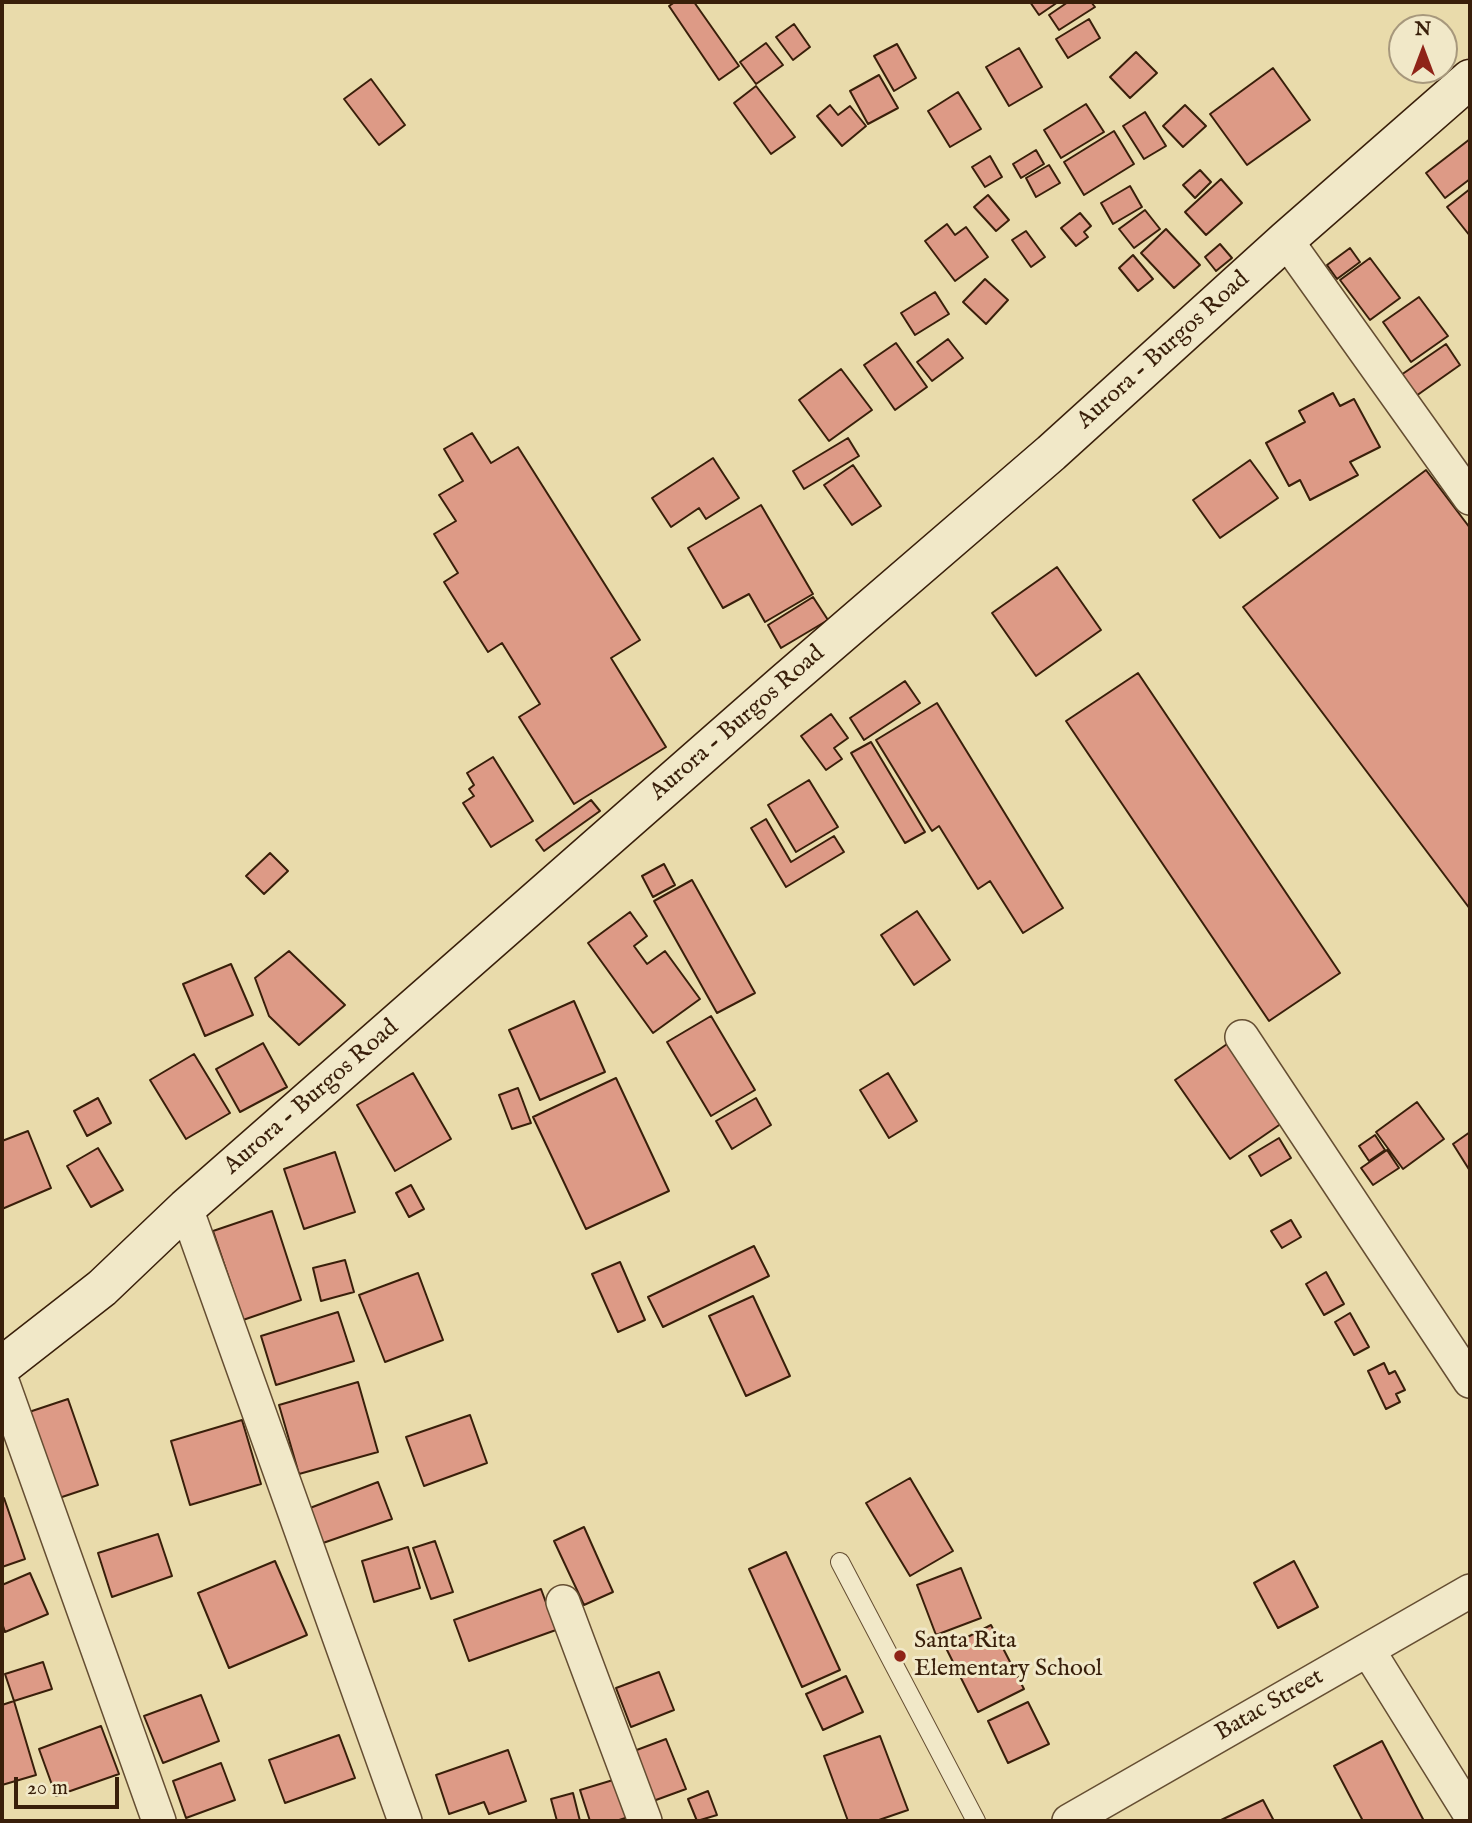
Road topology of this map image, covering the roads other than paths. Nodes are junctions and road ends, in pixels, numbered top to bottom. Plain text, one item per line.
1 (1470, 79) edge
2 (1286, 240) junction
3 (1470, 498) edge
4 (1242, 1037) dead end
5 (186, 1208) junction
6 (2, 1366) edge
7 (2, 1381) edge
8 (1470, 1381) edge
9 (840, 1562) dead end
10 (1470, 1591) edge
11 (563, 1602) dead end
12 (1368, 1650) junction
13 (1470, 1814) edge
14 (159, 1821) edge
15 (405, 1821) edge
16 (645, 1821) edge
17 (976, 1821) edge
18 (1069, 1821) edge

1 - 2 main road, Aurora - Burgos Road
2 - 3 street
2 - 5 main road, Aurora - Burgos Road
4 - 8 street
5 - 6 main road, Aurora - Burgos Road
5 - 15 street
7 - 14 street
9 - 17 lane
10 - 12 street, Batac Street
11 - 16 street
12 - 13 street
12 - 18 street, Batac Street

